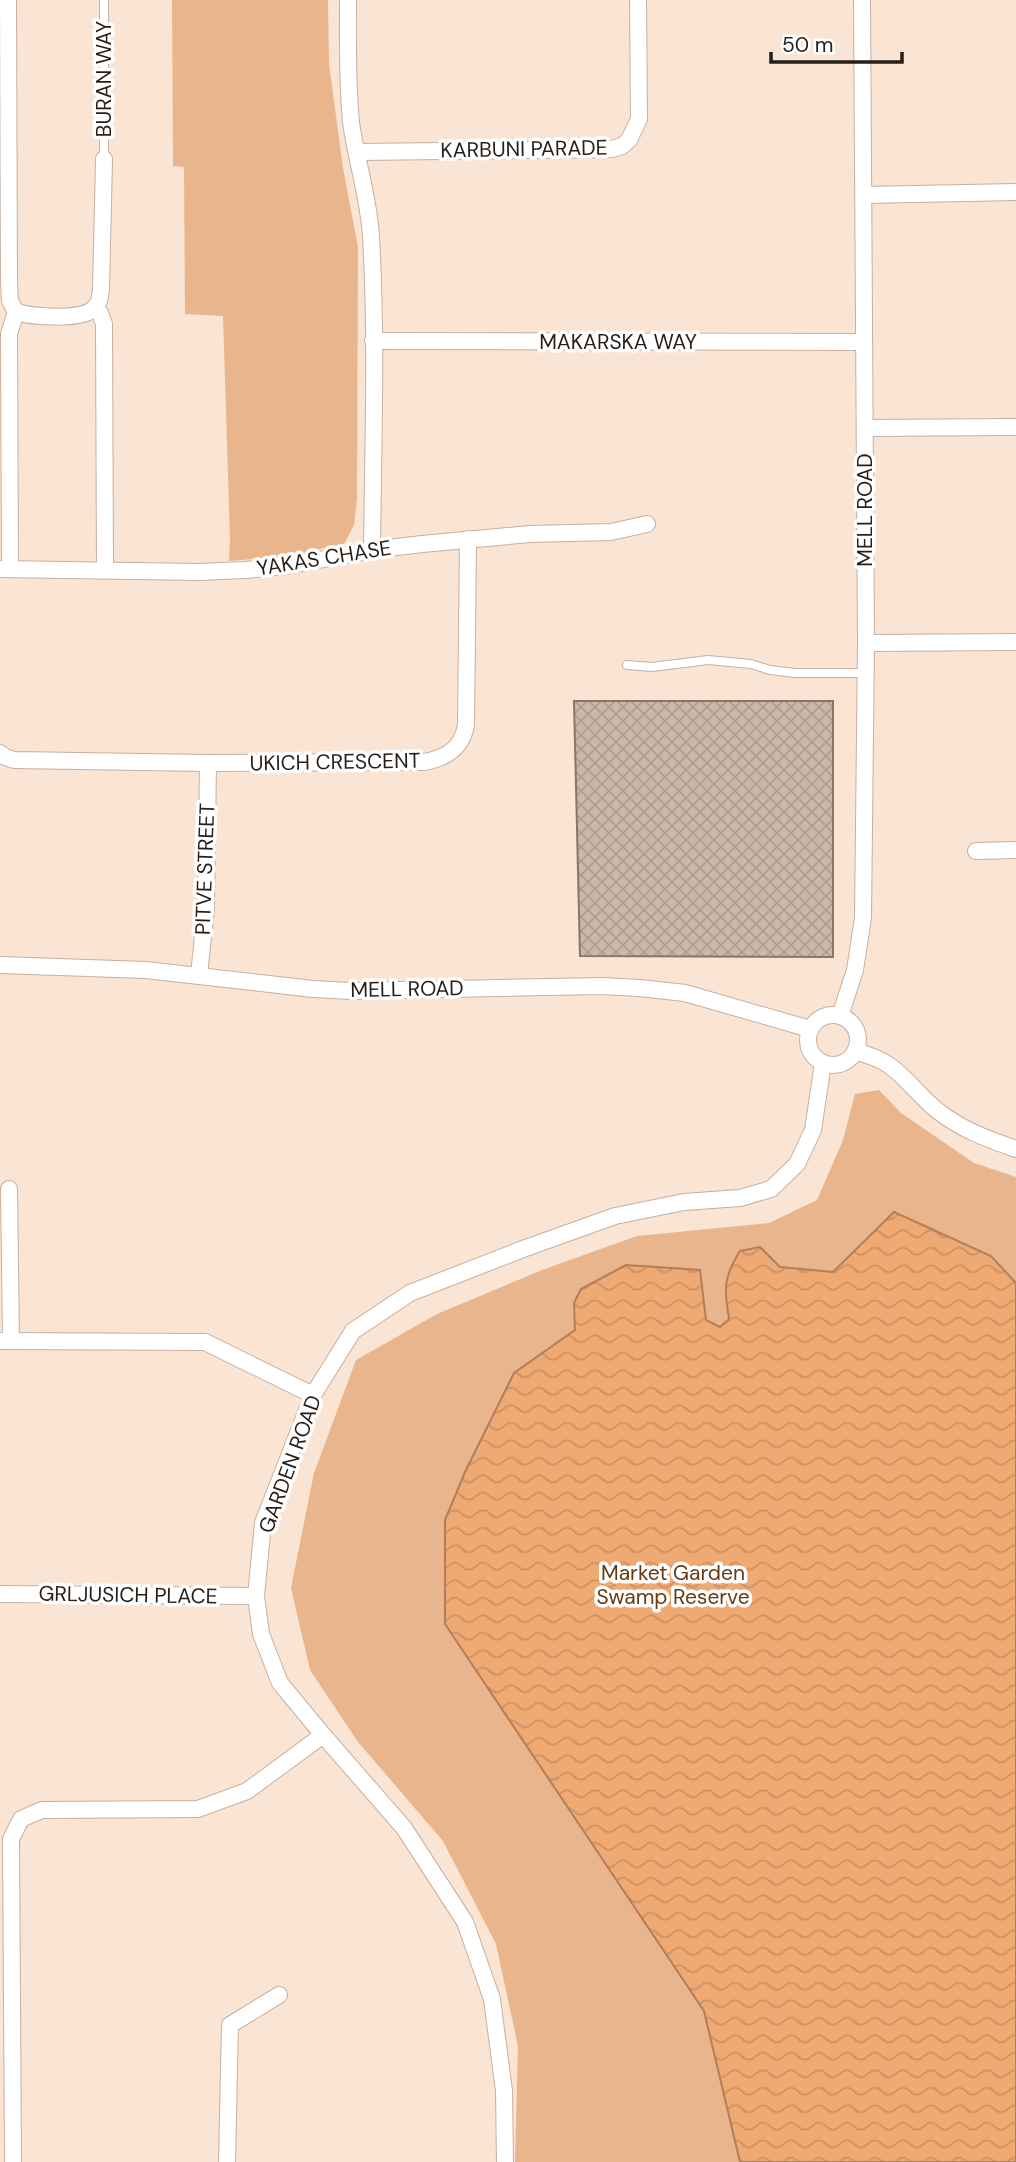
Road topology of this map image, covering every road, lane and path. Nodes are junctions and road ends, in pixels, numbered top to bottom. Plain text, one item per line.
1 (8, 0) edge
2 (104, 0) edge
3 (348, 0) edge
4 (638, 0) edge
5 (862, 0) edge
6 (358, 152) junction
7 (104, 159) joint
8 (1016, 192) edge
9 (864, 195) junction
10 (95, 307) junction
11 (16, 312) junction
12 (373, 341) junction
13 (863, 342) junction
14 (1016, 427) edge
15 (865, 428) junction
16 (647, 524) dead end
17 (468, 539) junction
18 (372, 550) junction
19 (5, 569) edge
20 (105, 570) junction
21 (1016, 642) edge
22 (866, 643) junction
23 (627, 665) dead end
24 (865, 673) junction
25 (0, 753) edge
26 (208, 763) junction
27 (1016, 850) edge
28 (976, 851) dead end
29 (0, 965) edge
30 (199, 975) junction
31 (840, 1016) junction
32 (810, 1029) junction
33 (855, 1051) junction
34 (823, 1063) junction
35 (1016, 1149) edge
36 (9, 1189) dead end
37 (5, 1341) edge
38 (313, 1395) junction
39 (0, 1594) edge
40 (256, 1596) junction
41 (323, 1735) junction
42 (279, 1995) dead end
43 (13, 2162) edge
44 (227, 2162) edge
45 (505, 2162) edge

1 - 11 street
2 - 7 lane, BURAN WAY
3 - 6 street
4 - 6 street, KARBUNI PARADE
5 - 9 street, MELL ROAD
6 - 12 street
7 - 10 street
8 - 9 street
9 - 13 street, MELL ROAD
10 - 11 street
10 - 20 street
11 - 19 street
12 - 13 street, MAKARSKA WAY
12 - 18 street
13 - 15 street, MELL ROAD
14 - 15 street
15 - 22 street, MELL ROAD
16 - 17 street, YAKAS CHASE
17 - 18 street, YAKAS CHASE
17 - 26 street, UKICH CRESCENT
18 - 20 street, YAKAS CHASE
19 - 20 street, YAKAS CHASE
21 - 22 street
22 - 24 street, MELL ROAD
23 - 24 lane
24 - 31 street, MELL ROAD
25 - 26 street, UKICH CRESCENT
26 - 30 street, PITVE STREET
27 - 28 street
29 - 30 street, MELL ROAD
30 - 32 street, MELL ROAD
31 - 32 street
31 - 33 street
32 - 34 street
33 - 34 street
33 - 35 street
34 - 38 street, GARDEN ROAD
36 - 37 street
37 - 38 street
38 - 40 street, GARDEN ROAD
39 - 40 street, GRLJUSICH PLACE
40 - 41 street, GARDEN ROAD
41 - 43 street
41 - 45 street, GARDEN ROAD
42 - 44 street

